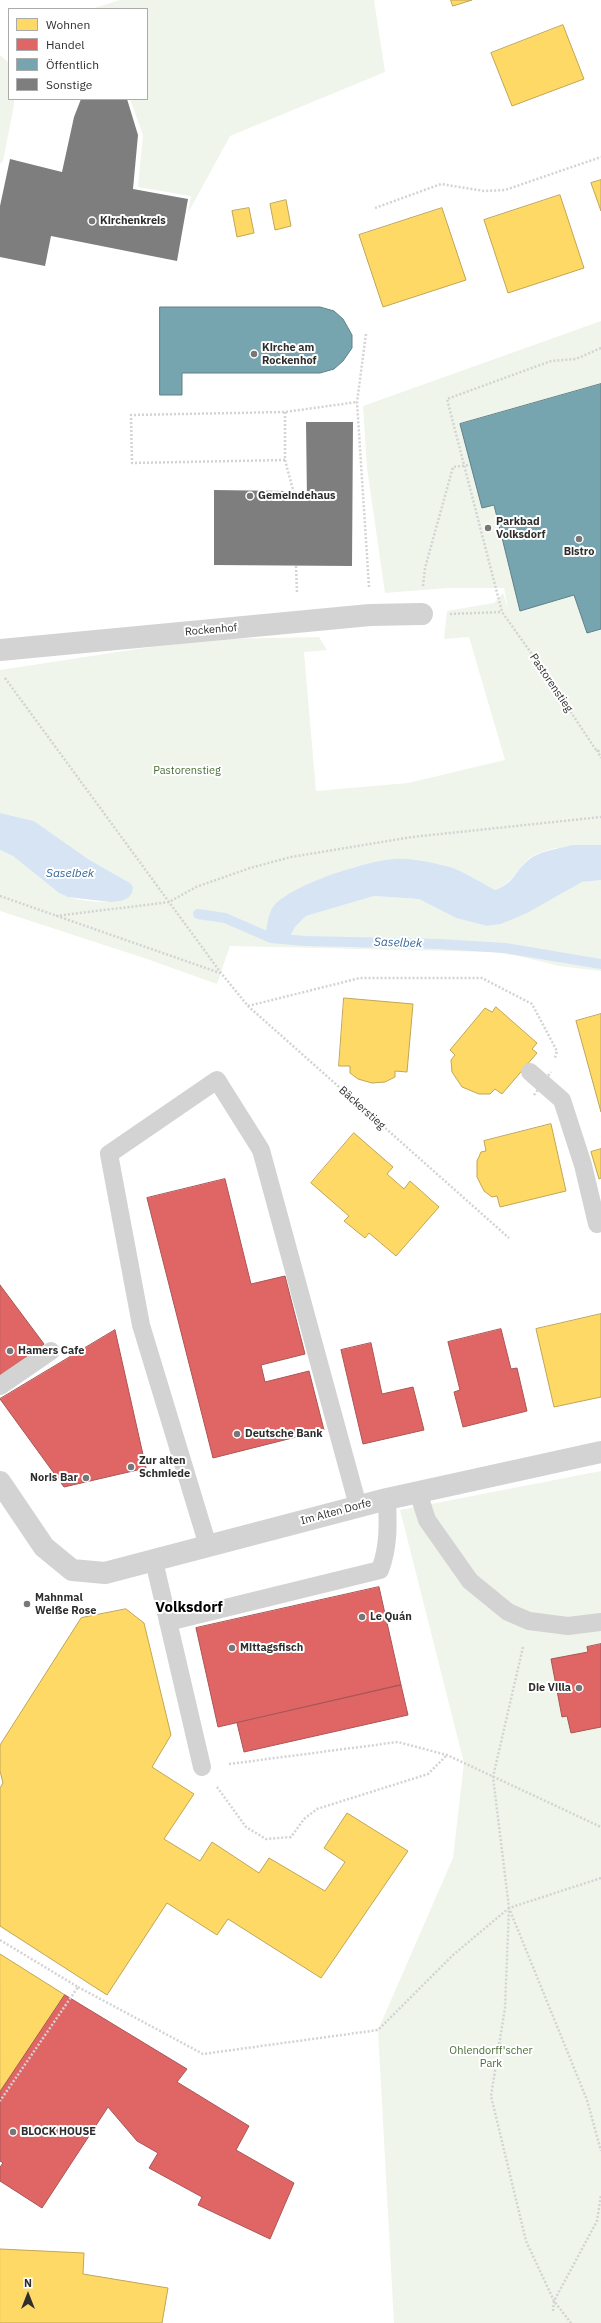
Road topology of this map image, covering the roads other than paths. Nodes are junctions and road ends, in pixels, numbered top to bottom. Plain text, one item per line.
1 (422, 614) road end
2 (0, 650) edge
3 (530, 1072) dead end
4 (597, 1224) dead end
5 (51, 1350) dead end
6 (0, 1386) edge
7 (601, 1452) edge
8 (0, 1482) edge
9 (418, 1492) junction
10 (387, 1499) junction
11 (358, 1506) junction
12 (208, 1546) junction
13 (154, 1561) junction
14 (168, 1622) junction
15 (601, 1622) edge
16 (202, 1767) road end

1 - 2 street, Rockenhof
3 - 4 lane
5 - 6 lane
7 - 9 street, Im Alten Dorfe
8 - 13 street, Im Alten Dorfe
9 - 10 street, Im Alten Dorfe
9 - 15 lane
10 - 11 street, Im Alten Dorfe
10 - 14 lane
11 - 12 street, Im Alten Dorfe
11 - 12 lane
12 - 13 street, Im Alten Dorfe
13 - 14 lane
14 - 16 lane

